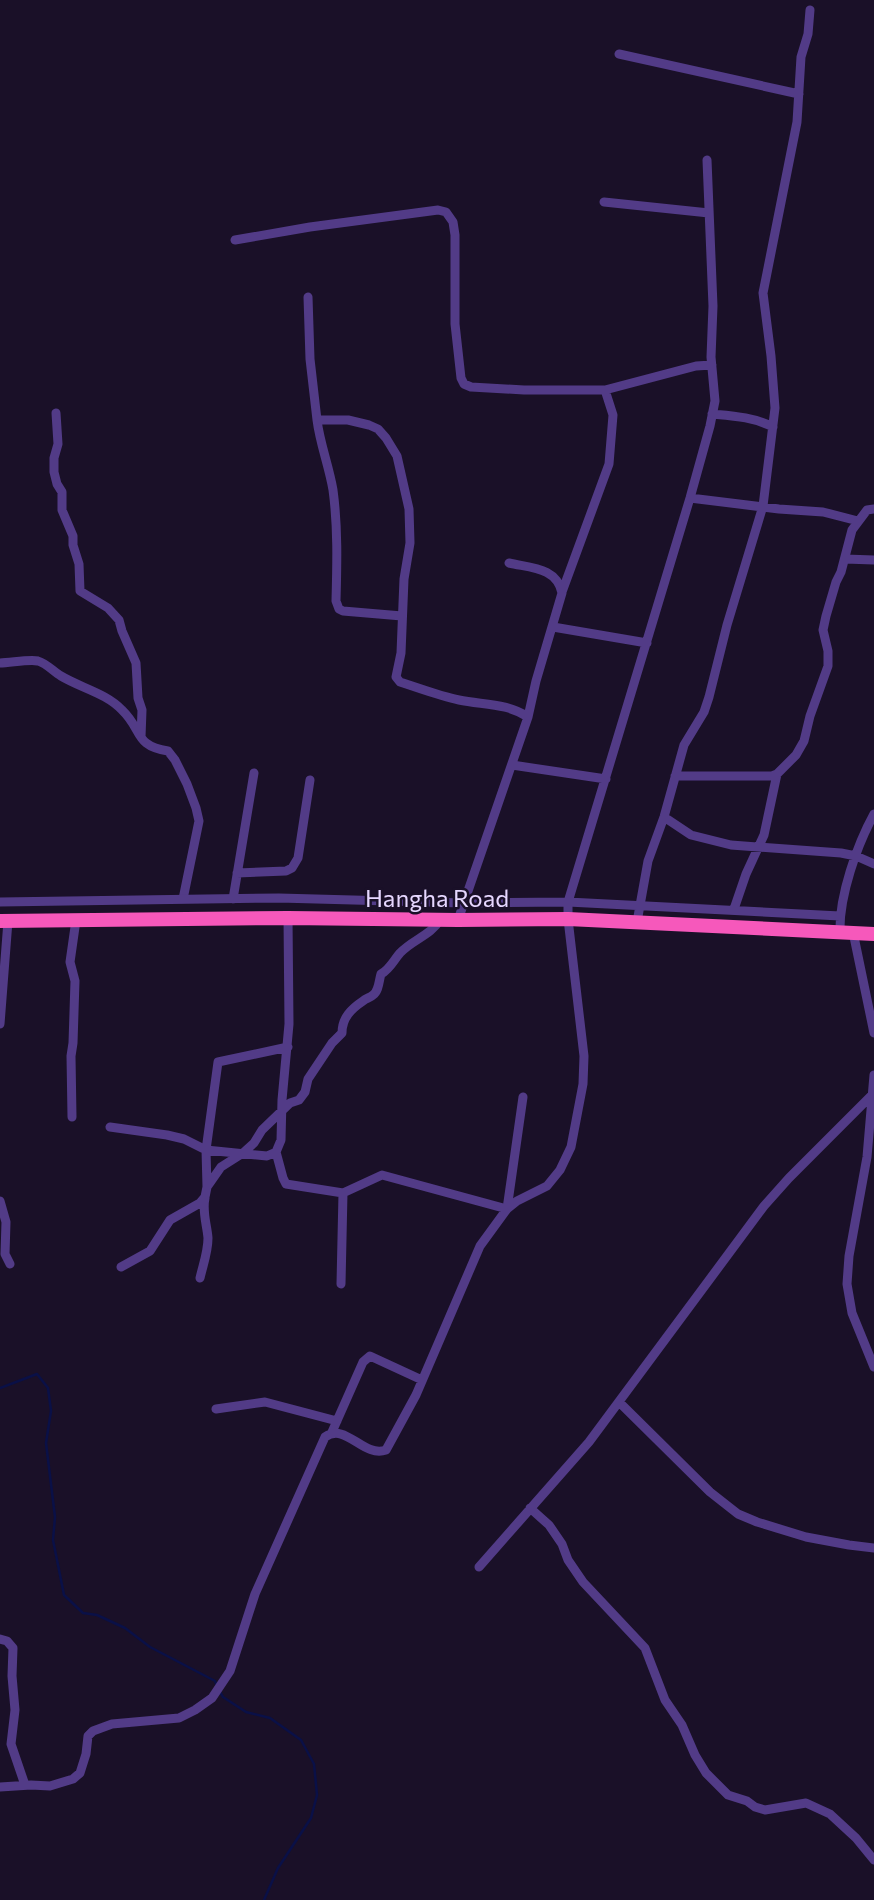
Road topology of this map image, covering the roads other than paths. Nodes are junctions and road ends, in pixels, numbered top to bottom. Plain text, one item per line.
1 (810, 10) dead end
2 (619, 54) dead end
3 (799, 94) junction
4 (707, 160) dead end
5 (604, 202) dead end
6 (709, 213) junction
7 (235, 240) dead end
8 (308, 297) dead end
9 (712, 365) junction
10 (605, 390) junction
11 (56, 413) dead end
12 (712, 414) junction
13 (317, 420) junction
14 (773, 428) junction
15 (690, 498) junction
16 (763, 506) junction
17 (874, 509) edge
18 (858, 521) junction
19 (845, 559) junction
20 (874, 560) edge
21 (509, 563) dead end
22 (562, 593) junction
23 (402, 617) junction
24 (553, 627) junction
25 (647, 643) junction
26 (0, 663) edge
27 (528, 717) junction
28 (141, 739) junction
29 (512, 765) junction
30 (254, 773) dead end
31 (777, 774) junction
32 (675, 776) junction
33 (606, 779) junction
34 (310, 780) dead end
35 (874, 814) edge
36 (664, 817) junction
37 (758, 847) junction
38 (856, 856) junction
39 (874, 864) edge
40 (237, 873) junction
41 (233, 899) junction
42 (184, 900) junction
43 (0, 902) edge
44 (568, 902) junction
45 (464, 903) junction
46 (639, 907) junction
47 (734, 909) junction
48 (840, 916) junction
49 (288, 918) junction
50 (568, 919) junction
51 (76, 920) junction
52 (440, 920) junction
53 (458, 920) junction
54 (4, 921) edge
55 (637, 922) junction
56 (846, 932) junction
57 (874, 934) edge
58 (0, 1024) edge
59 (874, 1033) edge
60 (288, 1047) junction
61 (874, 1075) edge
62 (872, 1095) junction
63 (523, 1097) dead end
64 (281, 1113) junction
65 (72, 1117) dead end
66 (110, 1127) dead end
67 (206, 1150) junction
68 (276, 1152) junction
69 (243, 1153) junction
70 (206, 1192) junction
71 (343, 1193) junction
72 (0, 1201) edge
73 (506, 1209) junction
74 (10, 1264) dead end
75 (121, 1267) dead end
76 (200, 1278) dead end
77 (341, 1283) dead end
78 (874, 1367) edge
79 (422, 1380) junction
80 (619, 1402) junction
81 (216, 1409) dead end
82 (337, 1421) junction
83 (332, 1432) junction
84 (530, 1508) junction
85 (874, 1548) edge
86 (479, 1567) dead end
87 (0, 1639) edge
88 (25, 1786) junction
89 (0, 1787) edge
90 (874, 1860) edge

1 - 3 street
2 - 3 street
3 - 14 street
4 - 6 street
5 - 6 street
6 - 9 street
7 - 10 street
8 - 13 street
9 - 10 street
9 - 12 street
10 - 22 street
11 - 28 street
12 - 14 street
12 - 15 street
13 - 23 street
13 - 23 street
14 - 16 street
15 - 16 street
15 - 25 street
16 - 18 street
16 - 32 street
17 - 18 street
18 - 19 street
19 - 20 street
19 - 31 street
21 - 22 street
22 - 24 street
23 - 27 street
24 - 25 street
24 - 27 street
25 - 33 street
26 - 28 street
27 - 29 street
28 - 42 street
29 - 33 street
29 - 45 street
30 - 40 street
31 - 32 street
31 - 37 street
32 - 36 street
33 - 44 street
34 - 40 street
35 - 38 street
36 - 37 street
36 - 46 street
37 - 38 street
37 - 47 street
38 - 39 street
38 - 48 street
40 - 41 street
41 - 42 street
41 - 45 street
42 - 43 street
44 - 45 street
44 - 46 street
44 - 50 street
45 - 53 street
46 - 47 street
46 - 55 street
47 - 48 street
48 - 56 street
49 - 51 highway, Hangha Road
49 - 52 highway, Hangha Road
49 - 60 street
50 - 53 highway, Hangha Road
50 - 55 highway, Hangha Road
50 - 73 street
51 - 54 highway, Hangha Road
51 - 65 street
52 - 53 highway, Hangha Road
52 - 64 street
54 - 58 street
55 - 56 highway, Hangha Road
56 - 57 highway, Hangha Road
56 - 59 street
60 - 64 street
60 - 67 street
61 - 62 street
62 - 78 street
62 - 80 street
63 - 73 street
64 - 68 street
64 - 69 street
66 - 67 street
67 - 69 street
67 - 70 street
68 - 69 street
68 - 71 street
69 - 70 street
70 - 75 street
70 - 76 street
71 - 73 street
71 - 77 street
72 - 74 street
73 - 79 street
79 - 82 street
79 - 83 street
80 - 84 street
80 - 85 street
81 - 82 street
82 - 83 street
83 - 88 street
84 - 86 street
84 - 90 street
87 - 88 street
88 - 89 street

